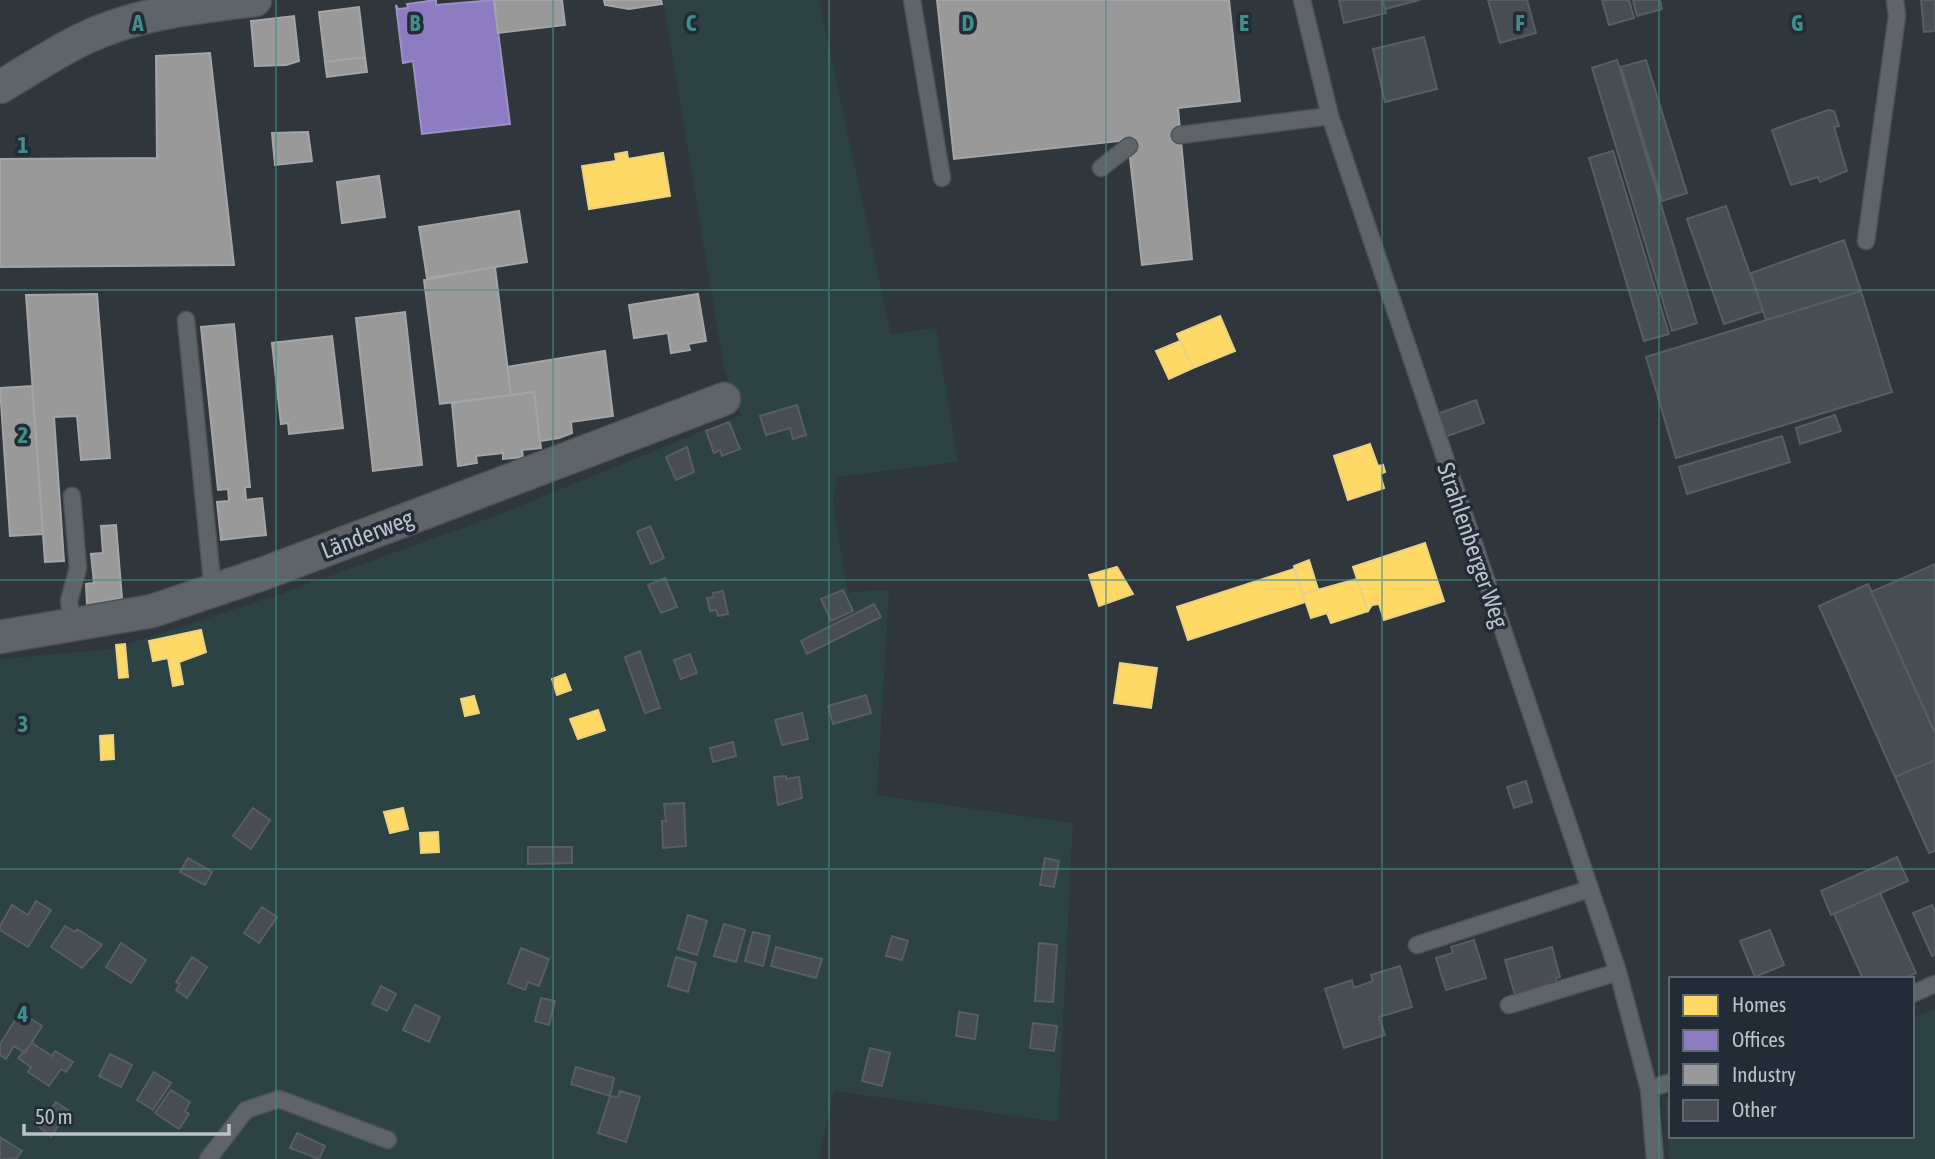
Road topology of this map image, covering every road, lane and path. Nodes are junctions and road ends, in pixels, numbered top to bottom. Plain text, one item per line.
1 (255, 0) edge
2 (912, 0) edge
3 (1302, 0) edge
4 (1895, 0) edge
5 (0, 87) edge
6 (1330, 116) junction
7 (1180, 135) dead end
8 (1129, 146) dead end
9 (1101, 169) dead end
10 (942, 178) dead end
11 (1866, 241) dead end
12 (186, 320) dead end
13 (724, 399) dead end
14 (72, 496) dead end
15 (213, 591) junction
16 (73, 626) junction
17 (0, 637) edge
18 (1589, 889) junction
19 (1417, 945) dead end
20 (1618, 972) junction
21 (1935, 984) edge
22 (1914, 993) edge
23 (1509, 1005) dead end
24 (1669, 1083) edge
25 (1649, 1089) junction
26 (388, 1140) dead end
27 (208, 1159) edge
28 (1655, 1159) edge

1 - 5 street
2 - 10 lane
3 - 6 lane, Strahlenberger Weg
4 - 11 lane
6 - 7 lane
6 - 18 lane, Strahlenberger Weg
8 - 9 lane
12 - 15 lane
13 - 15 street, Länderweg
14 - 16 lane
15 - 16 street, Länderweg
16 - 17 street, Länderweg
18 - 19 lane
18 - 20 lane, Strahlenberger Weg
20 - 23 lane
20 - 25 lane, Strahlenberger Weg
21 - 22 lane
24 - 25 lane
25 - 28 lane, Strahlenberger Weg
26 - 27 lane

